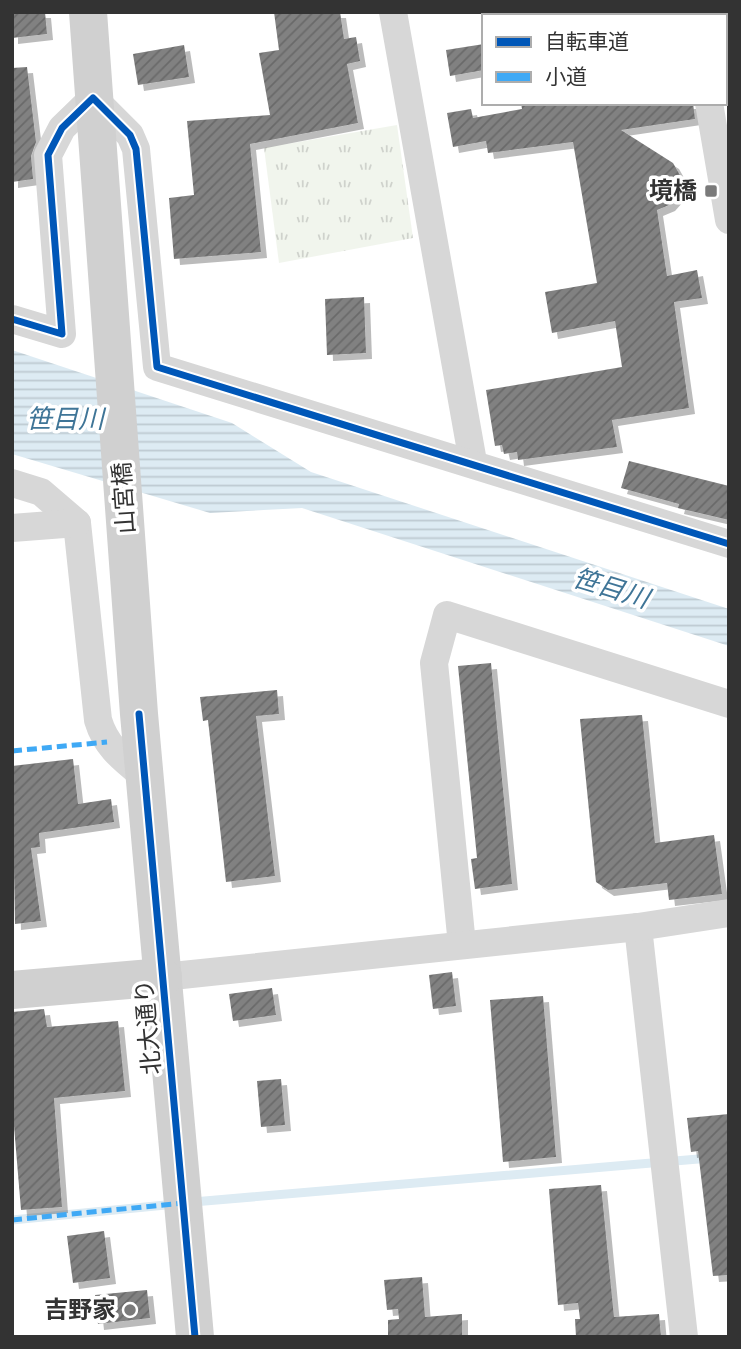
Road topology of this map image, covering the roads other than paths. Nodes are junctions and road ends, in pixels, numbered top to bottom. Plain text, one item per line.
1 (88, 12) edge
2 (393, 12) edge
3 (93, 98) junction
4 (709, 105) edge
5 (729, 219) edge
6 (12, 318) edge
7 (473, 462) junction
8 (12, 483) edge
9 (77, 523) junction
10 (12, 528) edge
11 (729, 544) edge
12 (729, 704) edge
13 (139, 714) joint
14 (145, 777) junction
15 (729, 913) edge
16 (638, 927) junction
17 (462, 945) junction
18 (163, 977) junction
19 (12, 990) edge
20 (195, 1337) edge
21 (684, 1337) edge

1 - 3 street
2 - 7 street
3 - 6 street
3 - 7 street
3 - 13 street, 山宮橋
4 - 5 street
7 - 11 street
8 - 9 street
9 - 10 street
9 - 14 street
12 - 17 street
13 - 14 street, 北大通り
14 - 18 street, 北大通り
15 - 16 street
16 - 17 street
16 - 21 street
17 - 18 street
18 - 19 street
18 - 20 street, 北大通り

